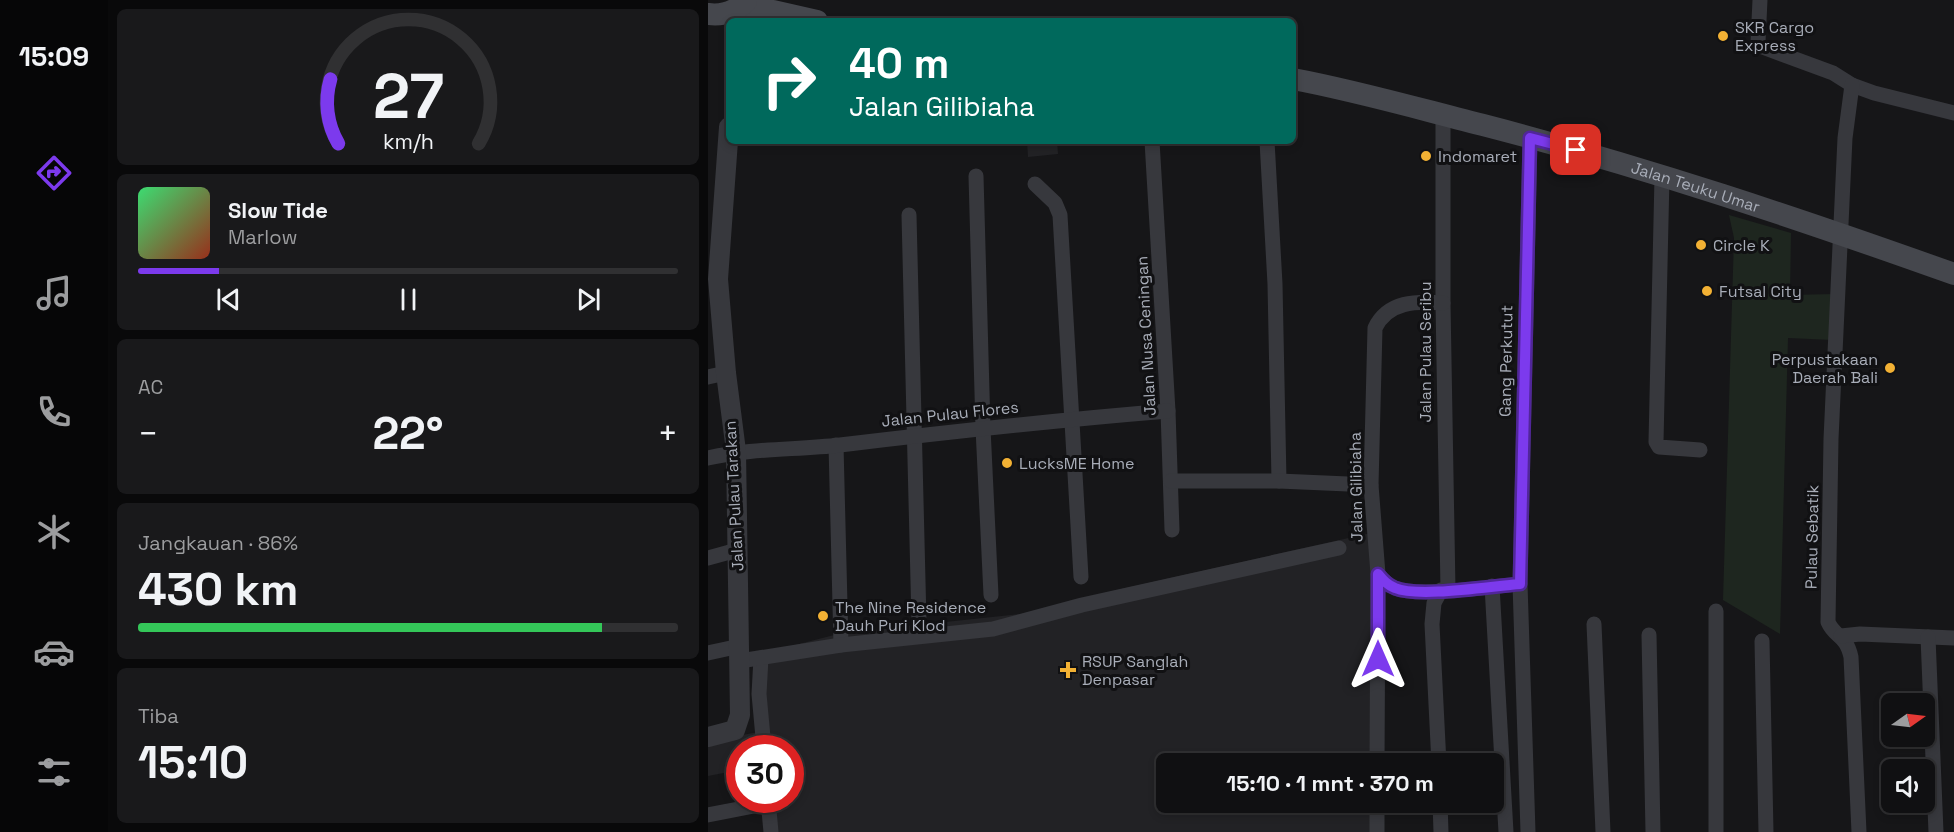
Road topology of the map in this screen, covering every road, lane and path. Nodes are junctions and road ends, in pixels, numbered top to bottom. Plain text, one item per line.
1 (770, 0) edge
2 (1760, 0) edge
3 (729, 12) edge
4 (789, 14) junction
5 (805, 18) edge
6 (1296, 80) edge
7 (1852, 85) junction
8 (1954, 113) edge
9 (1443, 114) junction
10 (1530, 138) junction
11 (727, 144) edge
12 (1152, 144) edge
13 (1267, 144) edge
14 (976, 176) dead end
15 (1662, 177) junction
16 (1035, 184) dead end
17 (909, 215) dead end
18 (1841, 235) junction
19 (1954, 274) edge
20 (713, 280) edge
21 (1443, 303) junction
22 (717, 375) edge
23 (1168, 411) junction
24 (1072, 419) junction
25 (983, 428) junction
26 (914, 436) junction
27 (836, 445) junction
28 (1700, 450) dead end
29 (736, 451) junction
30 (708, 458) edge
31 (1171, 481) junction
32 (1279, 481) junction
33 (1371, 485) junction
34 (1172, 530) dead end
35 (1339, 548) dead end
36 (737, 550) junction
37 (708, 558) edge
38 (1378, 574) junction
39 (1081, 577) dead end
40 (1520, 584) junction
41 (1492, 586) junction
42 (1444, 590) junction
43 (991, 595) dead end
44 (1716, 611) dead end
45 (919, 622) dead end
46 (1594, 624) dead end
47 (1649, 635) dead end
48 (1841, 636) junction
49 (1928, 637) junction
50 (1954, 638) edge
51 (1762, 641) dead end
52 (842, 645) junction
53 (708, 653) edge
54 (740, 654) junction
55 (761, 658) junction
56 (749, 694) junction
57 (760, 735) edge
58 (708, 737) edge
59 (1377, 753) edge
60 (1438, 753) edge
61 (726, 811) edge
62 (765, 813) edge
63 (1377, 813) edge
64 (1440, 813) edge
65 (708, 815) edge
66 (771, 832) edge
67 (1377, 832) edge
68 (1441, 832) edge
69 (1506, 832) edge
70 (1527, 832) edge
71 (1604, 832) edge
72 (1653, 832) edge
73 (1716, 832) edge
74 (1766, 832) edge
75 (1859, 832) edge
76 (1936, 832) edge

1 - 4 main road
2 - 7 street
3 - 4 main road
4 - 5 main road
6 - 9 main road, Jalan Teuku Umar
7 - 8 street
7 - 18 street, Pulau Sebatik
9 - 10 main road, Jalan Teuku Umar
9 - 21 street, Jalan Pulau Seribu
10 - 15 main road, Jalan Teuku Umar
10 - 40 street, Gang Perkutut
11 - 20 street, Jalan Pulau Tarakan
12 - 23 street, Jalan Nusa Ceningan
13 - 32 street
14 - 25 street
15 - 18 main road, Jalan Teuku Umar
15 - 28 street
16 - 24 street
17 - 26 street
18 - 19 main road, Jalan Teuku Umar
18 - 48 street, Pulau Sebatik
20 - 22 street, Jalan Pulau Tarakan
21 - 33 street, Jalan Gilibiaha
21 - 42 street, Jalan Pulau Seribu
22 - 29 street, Jalan Pulau Tarakan
23 - 24 street, Jalan Pulau Flores
23 - 31 street, Jalan Nusa Ceningan
24 - 25 street, Jalan Pulau Flores
24 - 39 street
25 - 26 street, Jalan Pulau Flores
25 - 43 street
26 - 27 street, Jalan Pulau Flores
26 - 45 street
27 - 29 street, Jalan Pulau Flores
27 - 52 street
29 - 30 street, Jalan Pulau Flores
29 - 36 street, Jalan Pulau Tarakan
31 - 32 street
31 - 34 street, Jalan Nusa Ceningan
32 - 33 street
33 - 38 street, Jalan Gilibiaha
35 - 52 street
36 - 37 street
36 - 54 street, Jalan Pulau Tarakan
38 - 42 street
38 - 59 street, Jalan Gilibiaha
40 - 41 street
40 - 70 street, Gang Perkutut
41 - 42 street
41 - 69 street
42 - 60 street, Jalan Pulau Seribu
44 - 73 street
46 - 71 street
47 - 72 street
48 - 49 street
48 - 75 street, Pulau Sebatik
49 - 50 street
49 - 76 street
51 - 74 street
52 - 55 street
53 - 54 street
54 - 55 street
54 - 56 street, Jalan Pulau Tarakan
55 - 56 street
56 - 57 street
56 - 58 street, Jalan Pulau Tarakan
61 - 65 street
62 - 66 street
63 - 67 street
64 - 68 street

